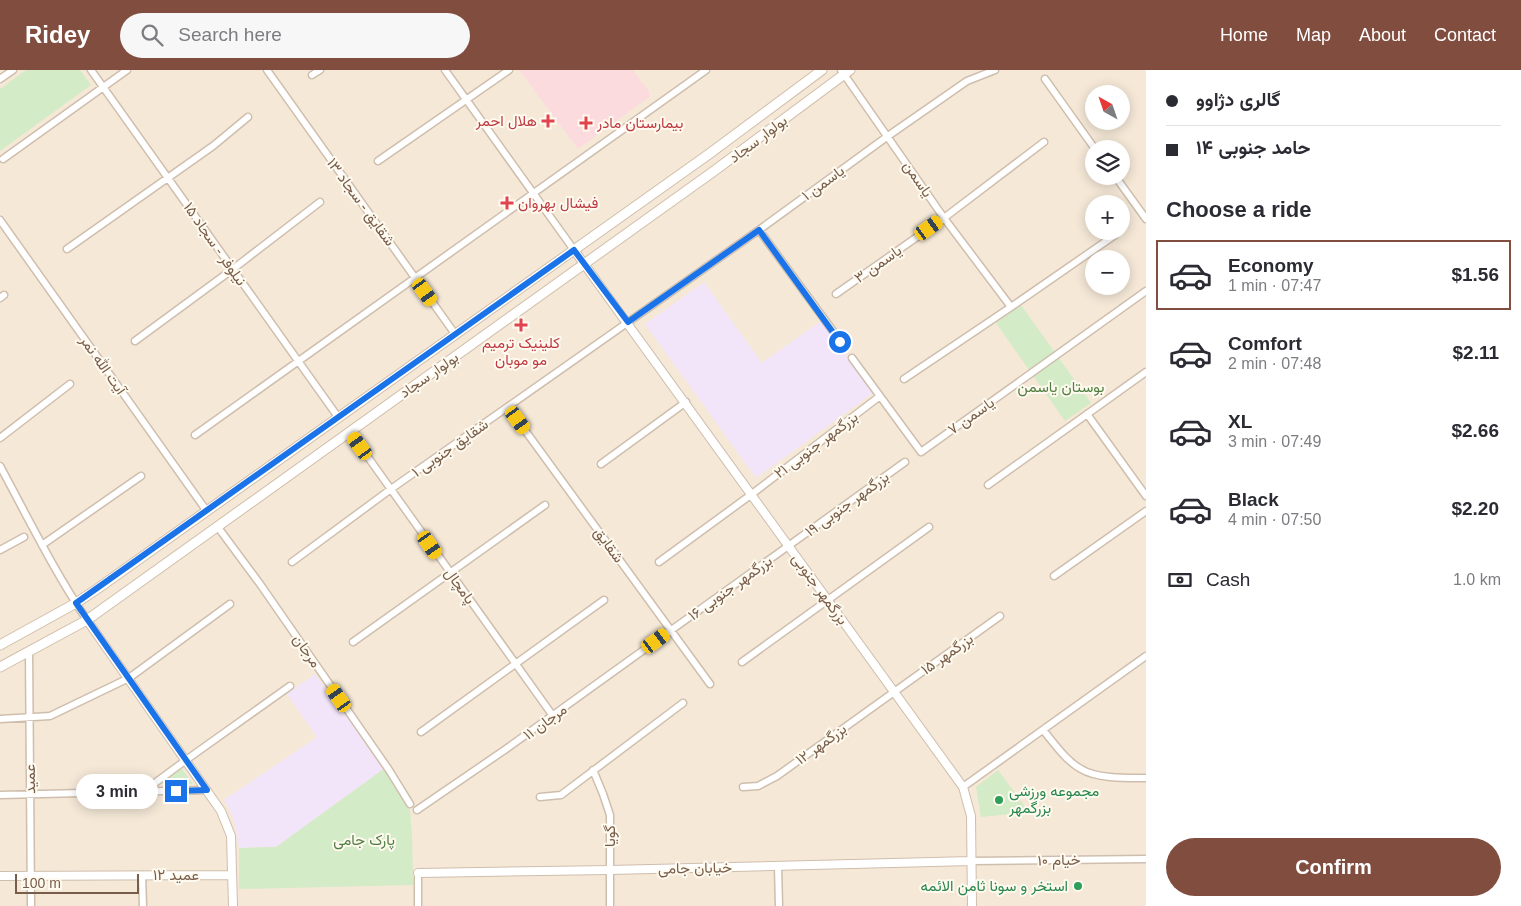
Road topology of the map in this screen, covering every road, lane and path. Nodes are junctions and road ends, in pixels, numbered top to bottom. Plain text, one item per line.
1 (91, 70) edge
2 (127, 70) edge
3 (267, 70) edge
4 (320, 70) edge
5 (445, 70) edge
6 (509, 70) edge
7 (706, 70) edge
8 (822, 70) edge
9 (995, 70) edge
10 (12, 71) edge
11 (845, 71) edge
12 (312, 76) dead end
13 (0, 79) edge
14 (1045, 79) dead end
15 (104, 87) junction
16 (467, 100) junction
17 (248, 117) dead end
18 (888, 136) junction
19 (1089, 140) edge
20 (1044, 142) dead end
21 (3, 159) dead end
22 (378, 161) dead end
23 (168, 178) junction
24 (1121, 185) edge
25 (533, 194) junction
26 (320, 202) dead end
27 (944, 218) junction
28 (1146, 219) edge
29 (0, 220) edge
30 (759, 230) junction
31 (1108, 240) edge
32 (67, 249) dead end
33 (574, 250) junction
34 (584, 264) junction
35 (233, 269) junction
36 (415, 278) junction
37 (1146, 291) edge
38 (836, 294) dead end
39 (1011, 307) junction
40 (628, 322) junction
41 (455, 334) junction
42 (135, 341) dead end
43 (840, 342) dead end
44 (852, 358) dead end
45 (298, 362) junction
46 (1146, 372) edge
47 (904, 379) dead end
48 (70, 384) dead end
49 (880, 396) junction
50 (686, 402) junction
51 (508, 407) junction
52 (1088, 414) junction
53 (338, 417) junction
54 (350, 432) junction
55 (195, 434) dead end
56 (0, 438) edge
57 (905, 462) dead end
58 (601, 464) dead end
59 (0, 466) edge
60 (141, 476) dead end
61 (988, 485) dead end
62 (391, 490) junction
63 (752, 494) junction
64 (1146, 496) edge
65 (545, 505) dead end
66 (206, 510) junction
67 (1146, 512) edge
68 (217, 526) junction
69 (929, 527) dead end
70 (24, 537) dead end
71 (42, 545) junction
72 (788, 546) junction
73 (0, 550) edge
74 (292, 562) dead end
75 (659, 562) dead end
76 (450, 572) junction
77 (1054, 576) dead end
78 (828, 599) junction
79 (604, 600) dead end
80 (76, 603) junction
81 (230, 604) dead end
82 (1000, 616) dead end
83 (88, 620) junction
84 (671, 630) junction
85 (353, 642) dead end
86 (0, 645) edge
87 (29, 651) junction
88 (1146, 656) edge
89 (742, 662) dead end
90 (516, 664) junction
91 (0, 667) edge
92 (129, 678) junction
93 (710, 684) dead end
94 (290, 686) dead end
95 (894, 691) junction
96 (683, 702) dead end
97 (553, 716) junction
98 (29, 718) junction
99 (0, 719) edge
100 (1043, 730) junction
101 (420, 732) dead end
102 (186, 760) junction
103 (592, 770) junction
104 (1146, 778) edge
105 (743, 787) dead end
106 (963, 787) junction
107 (207, 790) junction
108 (144, 791) junction
109 (30, 794) junction
110 (0, 795) edge
111 (540, 797) dead end
112 (410, 804) dead end
113 (417, 810) dead end
114 (1146, 859) edge
115 (972, 861) junction
116 (778, 866) junction
117 (610, 870) junction
118 (31, 875) junction
119 (142, 875) junction
120 (232, 875) junction
121 (418, 875) joint
122 (0, 876) edge
123 (31, 906) edge
124 (143, 906) edge
125 (233, 906) edge
126 (418, 906) edge
127 (610, 906) edge
128 (779, 906) edge
129 (972, 906) edge

1 - 15 street, نیلوفر - سجاد ۱۵
2 - 15 street
3 - 36 street, شقایق - سجاد ۱۳
4 - 12 street
5 - 16 street
6 - 16 street
7 - 25 street
8 - 33 main road, بولوار سجاد
9 - 18 street, یاسمن ۱
10 - 13 street
11 - 18 street, یاسمن
11 - 34 main road, بولوار سجاد
14 - 19 street
15 - 21 street
15 - 23 street, نیلوفر - سجاد ۱۵
16 - 22 street
16 - 25 street
17 - 23 street
18 - 27 street, یاسمن
18 - 30 street, یاسمن ۱
20 - 27 street, یاسمن ۳
23 - 32 street
23 - 35 street, نیلوفر - سجاد ۱۵
24 - 28 street
25 - 33 street
25 - 36 street
26 - 35 street
27 - 38 street, یاسمن ۳
27 - 39 street, یاسمن
29 - 66 street, آیت الله نمر
30 - 40 street, یاسمن ۱
30 - 43 street
31 - 39 street
33 - 34 street, بزرگمهر جنوبی
33 - 41 main road, بولوار سجاد
34 - 40 street, بزرگمهر جنوبی
34 - 54 main road, بولوار سجاد
35 - 42 street
35 - 45 street, نیلوفر - سجاد ۱۵
36 - 41 street, شقایق - سجاد ۱۳
36 - 45 street
37 - 49 street, یاسمن ۷
39 - 47 street
40 - 50 street, بزرگمهر جنوبی
40 - 51 street, شقایق جنوبی ۱
41 - 53 main road, بولوار سجاد
44 - 49 street
45 - 53 street, نیلوفر - سجاد ۱۵
45 - 55 street
46 - 52 street
48 - 56 street
49 - 63 street, بزرگمهر جنوبی ۲۱
50 - 58 street
50 - 63 street, بزرگمهر جنوبی
51 - 62 street, شقایق جنوبی ۱
51 - 84 street, شقایق
52 - 61 street
52 - 64 street
53 - 66 main road, بولوار سجاد
54 - 62 street, پامچال
54 - 68 main road, بولوار سجاد
57 - 72 street, بزرگمهر جنوبی ۱۹
59 - 71 street
60 - 71 street
62 - 74 street, شقایق جنوبی ۱
62 - 76 street, پامچال
63 - 72 street, بزرگمهر جنوبی
63 - 75 street, بزرگمهر جنوبی ۲۱
65 - 76 street
66 - 80 main road, بولوار سجاد
67 - 77 street
68 - 83 main road, بولوار سجاد
68 - 112 street, مرجان
69 - 78 street
70 - 73 street
71 - 80 street
72 - 78 street, بزرگمهر جنوبی
72 - 84 street, بزرگمهر جنوبی ۱۶
76 - 85 street
76 - 90 street, پامچال
78 - 89 street
78 - 95 street, بزرگمهر جنوبی
79 - 90 street
80 - 83 street
80 - 86 main road, بولوار سجاد
81 - 92 street
82 - 95 street, بزرگمهر ۱۵
83 - 87 main road, بولوار سجاد
83 - 92 street
84 - 93 street, شقایق
84 - 97 street, مرجان ۱۱
87 - 91 main road, بولوار سجاد
87 - 98 street, عمید
88 - 100 street
90 - 97 street, پامچال
90 - 101 street
92 - 98 street
92 - 102 street
94 - 102 street
95 - 105 street, بزرگمهر ۱۲
95 - 106 street, بزرگمهر جنوبی
96 - 103 street
97 - 113 street, مرجان ۱۱
98 - 99 street
98 - 109 street, عمید
100 - 104 street
100 - 106 street
102 - 107 street
102 - 108 street
103 - 111 street
103 - 117 street, گویا
106 - 115 street, بزرگمهر جنوبی
107 - 108 street
107 - 120 street
108 - 109 street
109 - 110 street
109 - 118 street, عمید
114 - 115 street, خیام ۱۰
115 - 116 street, خیابان جامی
115 - 129 street, بزرگمهر جنوبی
116 - 117 street, خیابان جامی
116 - 128 street
117 - 121 street, خیابان جامی
117 - 127 street, گویا
118 - 119 street, عمید ۱۲
118 - 122 street, عمید ۱۲
118 - 123 street, عمید
119 - 120 street, عمید ۱۲
119 - 124 street
120 - 125 street
121 - 126 street

